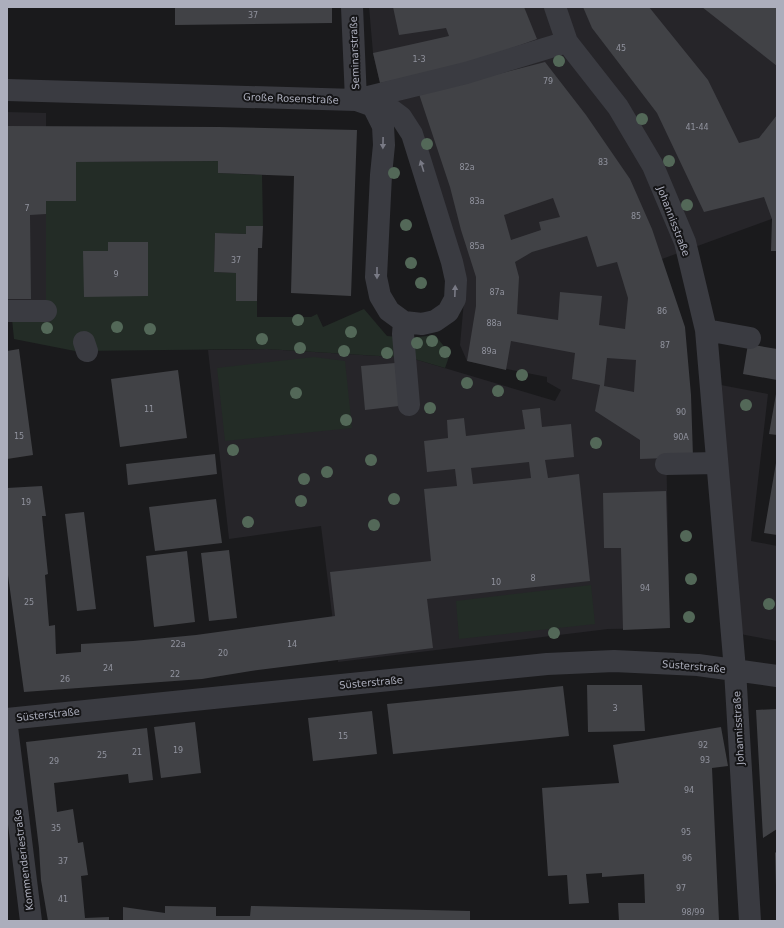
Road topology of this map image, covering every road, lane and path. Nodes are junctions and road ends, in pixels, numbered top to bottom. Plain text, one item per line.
1 (352, 7) edge
2 (555, 7) edge
3 (567, 42) junction
4 (7, 90) edge
5 (364, 103) junction
6 (7, 311) edge
7 (46, 311) dead end
8 (404, 322) junction
9 (706, 330) junction
10 (750, 338) dead end
11 (409, 405) dead end
12 (717, 463) junction
13 (666, 464) dead end
14 (735, 670) junction
15 (777, 676) edge
16 (7, 719) edge
17 (7, 727) edge
18 (31, 921) edge
19 (750, 921) edge

1 - 5 street, Seminarstraße
2 - 3 street, Johannisstraße
3 - 5 street, Große Rosenstraße
3 - 9 street, Johannisstraße
4 - 5 street, Große Rosenstraße
5 -> 8 street
8 -> 5 street
6 - 7 street
8 - 11 street
9 - 10 street
9 - 12 street, Johannisstraße
12 - 13 street
12 - 14 street, Johannisstraße
14 - 15 street, Süsterstraße
14 - 16 street, Süsterstraße
14 - 19 street, Johannisstraße
17 - 18 street, Kommenderiestraße

